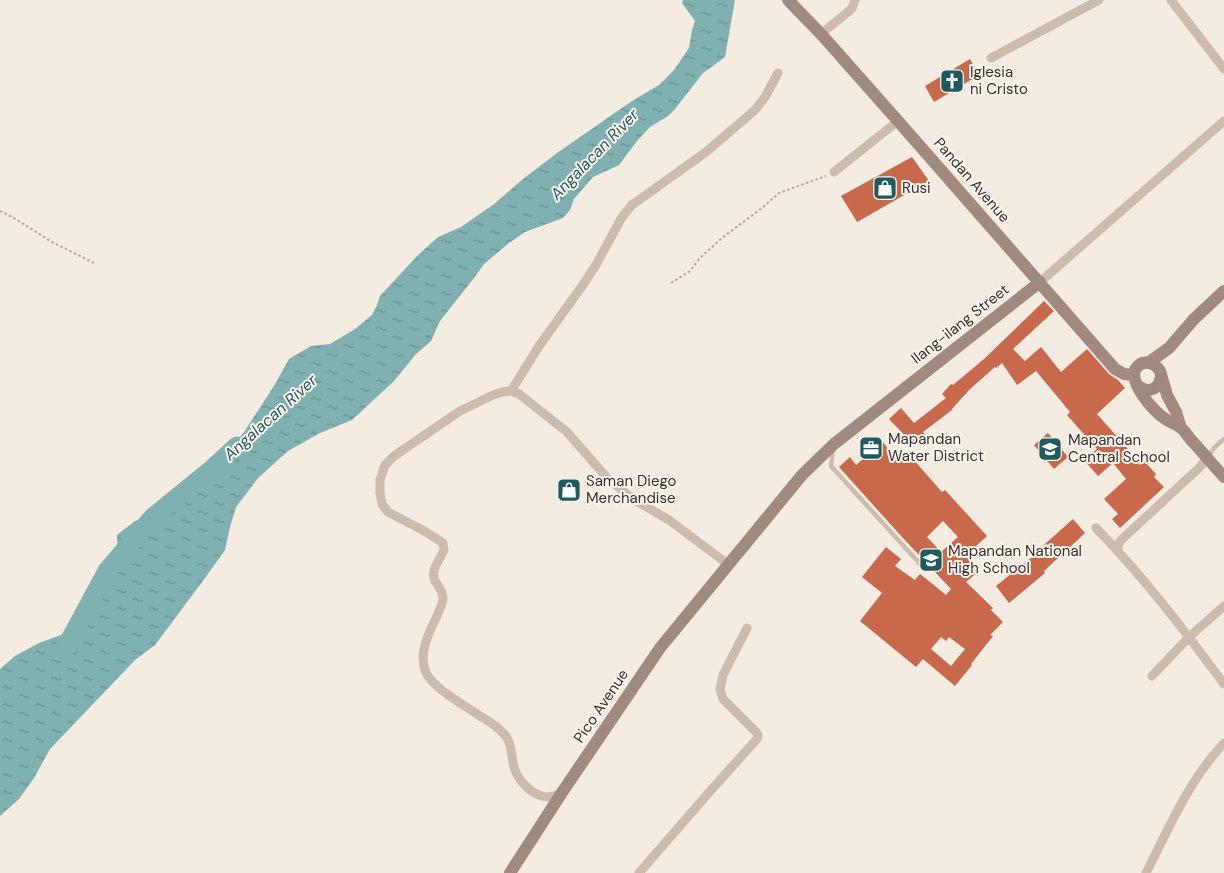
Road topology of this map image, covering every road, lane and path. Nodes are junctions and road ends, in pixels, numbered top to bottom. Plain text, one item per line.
1 (788, 0) edge
2 (854, 0) edge
3 (1099, 0) edge
4 (1171, 0) edge
5 (821, 34) junction
6 (991, 58) dead end
7 (1224, 69) edge
8 (778, 73) dead end
9 (898, 121) junction
10 (1224, 121) edge
11 (834, 172) joint
12 (0, 211) edge
13 (94, 262) dead end
14 (1040, 282) junction
15 (671, 283) dead end
16 (1224, 291) edge
17 (1169, 348) junction
18 (1148, 363) junction
19 (1160, 372) junction
20 (1135, 380) junction
21 (511, 391) junction
22 (1181, 428) junction
23 (1224, 439) edge
24 (834, 444) junction
25 (1207, 458) junction
26 (1224, 478) edge
27 (1096, 528) dead end
28 (1118, 550) junction
29 (920, 564) dead end
30 (728, 565) junction
31 (1224, 606) edge
32 (747, 628) dead end
33 (1189, 637) junction
34 (1152, 676) dead end
35 (1224, 684) edge
36 (1224, 743) edge
37 (561, 794) junction
38 (510, 873) edge
39 (639, 873) edge
40 (1146, 873) edge

1 - 5 street, Pandan Avenue
2 - 5 street
3 - 6 street
4 - 7 street
5 - 9 street, Pandan Avenue
8 - 21 street
9 - 11 street
9 - 14 street, Pandan Avenue
10 - 14 street, Ilang-ilang Street
11 - 15 path
12 - 13 path
14 - 20 street, Pandan Avenue
14 - 24 street, Ilang-ilang Street
16 - 17 street
17 - 18 street
17 - 19 street
18 - 19 street
18 - 20 street
19 - 20 street, Pandan Avenue
19 - 22 street
20 - 22 street
21 - 30 street
21 - 37 street
22 - 25 street
23 - 25 lane
24 - 29 lane
24 - 30 street, Ilang-ilang Street
25 - 26 street
25 - 28 street
27 - 28 street
28 - 33 street
30 - 37 street, Pico Avenue
31 - 33 street
32 - 39 street
33 - 34 street
33 - 35 street
36 - 40 street
37 - 38 street, Pico Avenue

